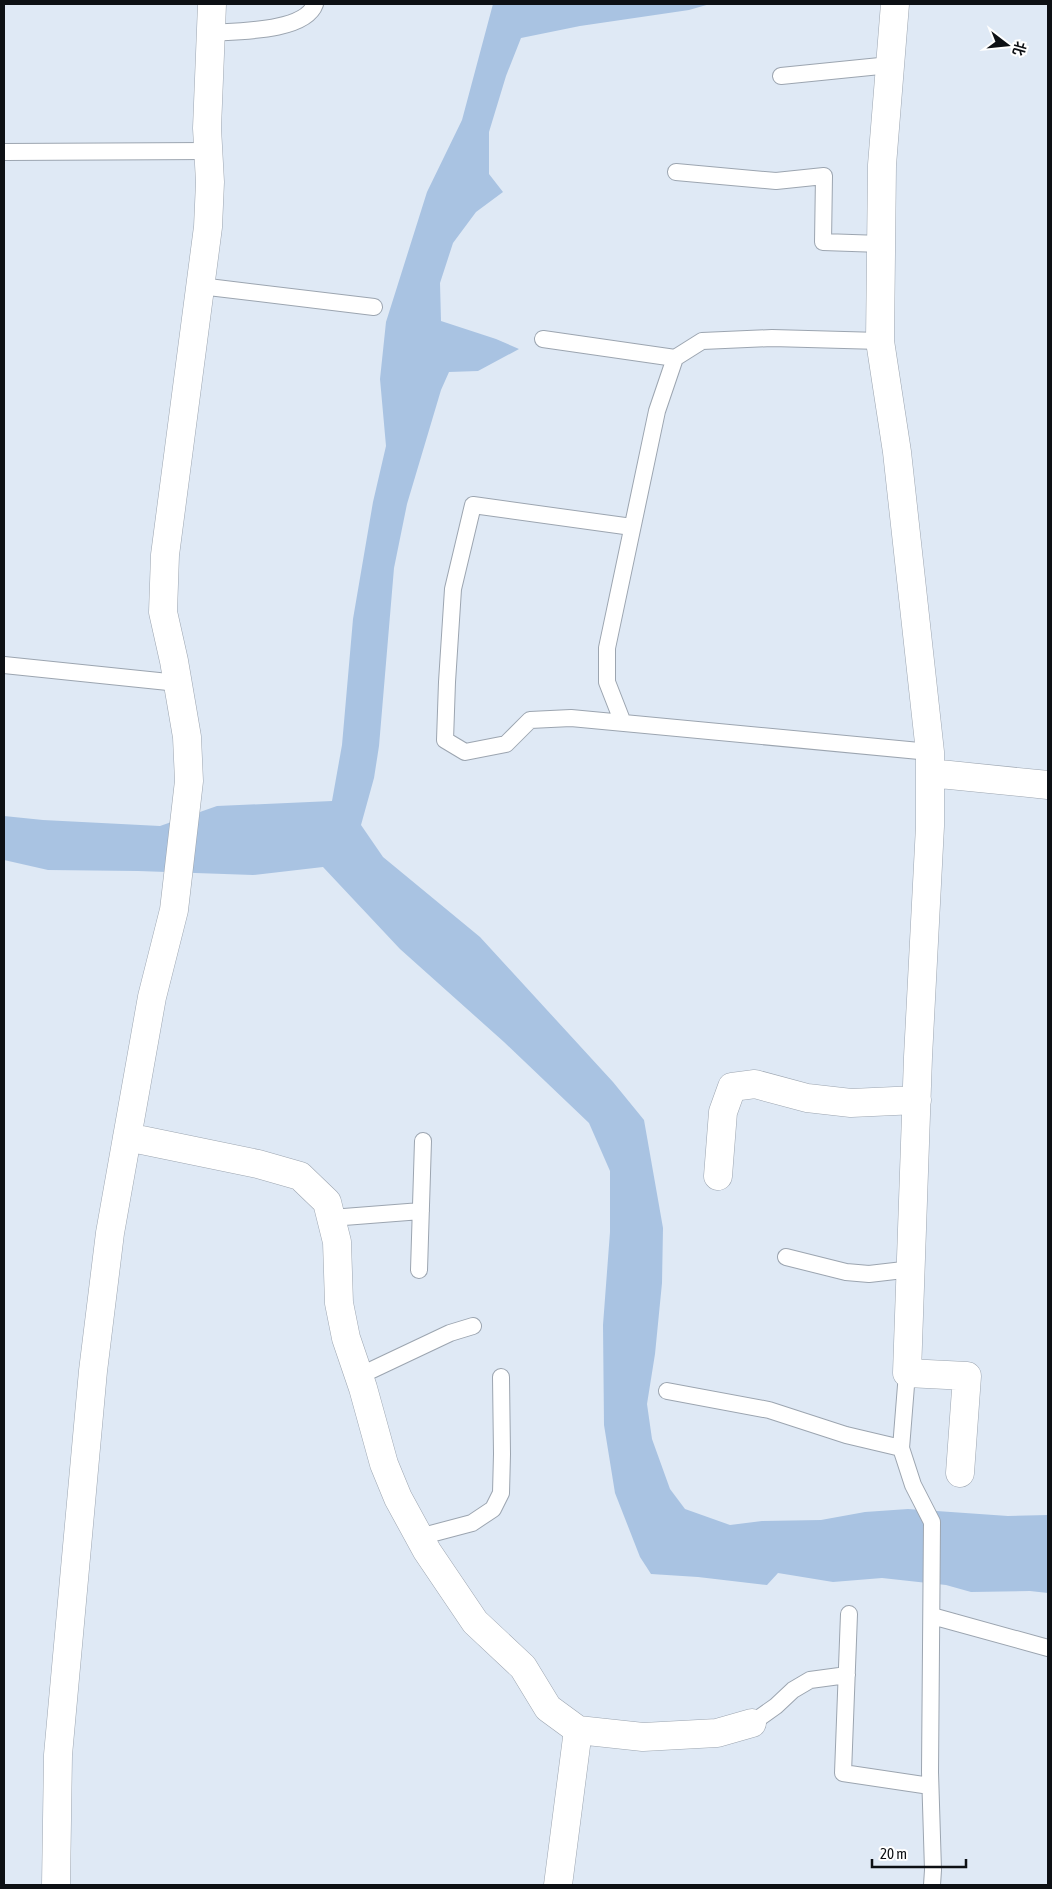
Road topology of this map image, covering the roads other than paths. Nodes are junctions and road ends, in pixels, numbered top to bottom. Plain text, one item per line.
1 (212, 4) edge
2 (316, 4) edge
3 (895, 4) edge
4 (210, 33) junction
5 (890, 65) junction
6 (781, 76) dead end
7 (208, 151) junction
8 (4, 152) edge
9 (676, 172) dead end
10 (881, 244) junction
11 (200, 286) junction
12 (374, 307) dead end
13 (543, 339) dead end
14 (880, 341) junction
15 (675, 358) junction
16 (632, 527) junction
17 (4, 665) edge
18 (178, 683) junction
19 (623, 723) junction
20 (930, 763) junction
21 (1048, 785) edge
22 (917, 1100) junction
23 (127, 1137) junction
24 (424, 1141) dead end
25 (718, 1176) dead end
26 (421, 1211) junction
27 (331, 1218) junction
28 (786, 1257) dead end
29 (419, 1270) dead end
30 (912, 1270) junction
31 (473, 1326) dead end
32 (907, 1373) junction
33 (359, 1376) junction
34 (501, 1377) dead end
35 (667, 1391) dead end
36 (901, 1448) junction
37 (960, 1473) dead end
38 (419, 1537) junction
39 (849, 1614) dead end
40 (932, 1616) junction
41 (1048, 1648) edge
42 (847, 1675) junction
43 (752, 1723) joint
44 (578, 1730) junction
45 (930, 1786) junction
46 (56, 1885) edge
47 (558, 1885) edge
48 (932, 1885) edge

1 - 4 street
2 - 4 lane
3 - 5 street
4 - 7 street
5 - 6 lane
5 - 10 street
7 - 8 lane
7 - 11 street
9 - 10 lane
10 - 14 street
11 - 12 lane
11 - 18 street
13 - 15 lane
14 - 15 lane
14 - 20 street
15 - 16 lane
16 - 19 lane
16 - 19 lane
17 - 18 lane
18 - 23 street
19 - 20 lane
20 - 21 street
20 - 22 street
22 - 25 street
22 - 30 street
23 - 27 street
23 - 46 street
24 - 26 lane
26 - 27 lane
26 - 29 lane
27 - 33 street
28 - 30 lane
30 - 32 street
31 - 33 lane
32 - 36 lane
32 - 37 street
33 - 38 street
34 - 38 lane
35 - 36 lane
36 - 40 lane
38 - 44 street
39 - 42 lane
40 - 41 lane
40 - 45 lane
42 - 43 lane
42 - 45 lane
43 - 44 street
44 - 47 street
45 - 48 lane

